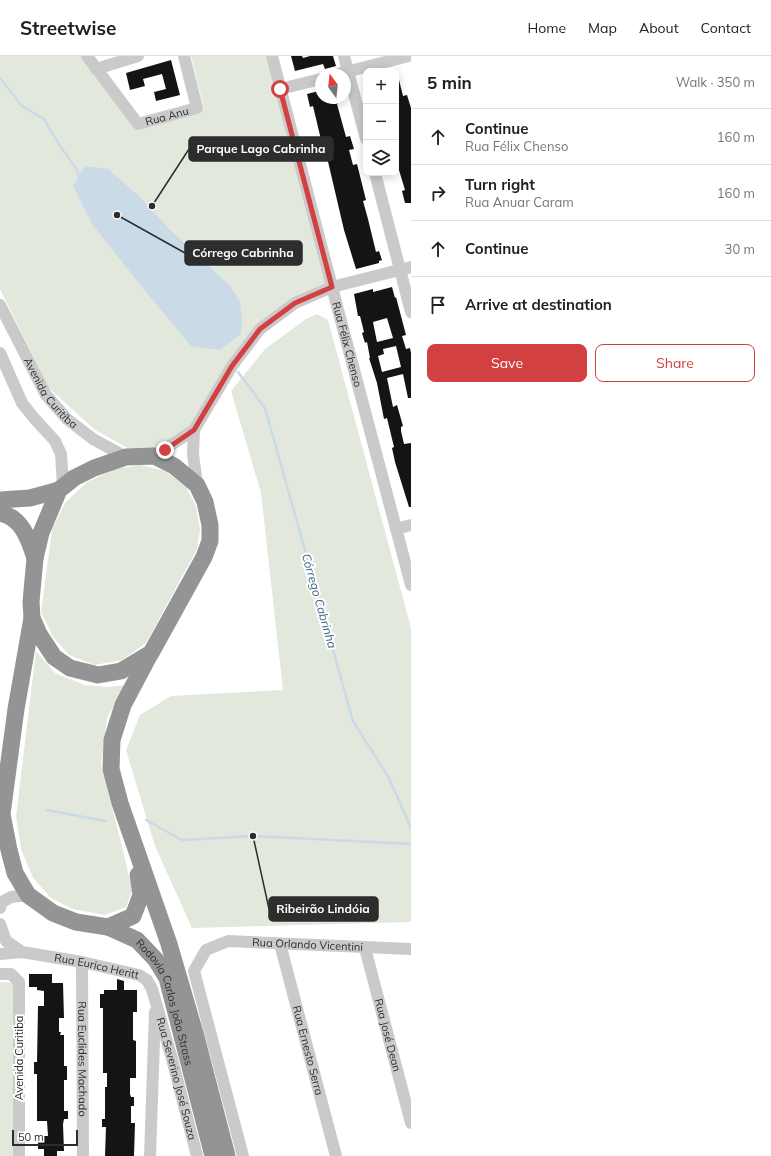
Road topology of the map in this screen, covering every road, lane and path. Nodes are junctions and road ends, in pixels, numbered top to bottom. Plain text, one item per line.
1 (87, 56) edge
2 (138, 56) edge
3 (184, 56) edge
4 (272, 56) edge
5 (344, 56) edge
6 (409, 56) edge
7 (343, 68) edge
8 (96, 69) junction
9 (351, 71) edge
10 (315, 80) edge
11 (280, 89) junction
12 (351, 96) edge
13 (363, 130) edge
14 (376, 176) edge
15 (405, 268) edge
16 (332, 287) junction
17 (0, 305) edge
18 (411, 312) edge
19 (0, 353) edge
20 (194, 430) junction
21 (154, 456) junction
22 (126, 457) junction
23 (197, 485) junction
24 (61, 488) junction
25 (0, 500) edge
26 (0, 513) edge
27 (411, 525) edge
28 (396, 528) junction
29 (35, 558) junction
30 (411, 585) edge
31 (32, 618) junction
32 (151, 653) junction
33 (1, 818) edge
34 (133, 839) junction
35 (28, 895) junction
36 (0, 908) edge
37 (0, 924) edge
38 (108, 927) junction
39 (280, 944) junction
40 (365, 948) junction
41 (411, 949) edge
42 (22, 952) junction
43 (0, 954) edge
44 (82, 962) junction
45 (0, 974) edge
46 (155, 1001) junction
47 (172, 1059) junction
48 (153, 1065) junction
49 (208, 1083) junction
50 (411, 1123) edge
51 (19, 1156) edge
52 (83, 1156) edge
53 (150, 1156) edge
54 (197, 1156) edge
55 (213, 1156) edge
56 (227, 1156) edge
57 (240, 1156) edge
58 (243, 1156) edge
59 (336, 1156) edge

1 - 8 street
2 - 8 street
3 - 8 street, Rua Anu
4 - 11 street, Rua Félix Chenso
5 - 7 street
6 - 9 street
10 - 11 street
11 - 16 street, Rua Félix Chenso
12 - 13 street
14 - 15 street
15 - 16 street
15 - 18 street
16 - 20 street
16 - 28 street, Rua Félix Chenso
17 - 22 street, Avenida Curitiba
19 - 24 street, Avenida Curitiba
20 - 21 street
20 - 23 street
21 - 22 highway
21 - 23 highway
22 - 24 highway
23 - 32 highway, Rodovia Carlos João Strass
24 - 25 highway
24 - 29 highway
26 - 29 highway
27 - 28 street
28 - 30 street, Rua Félix Chenso
29 - 31 highway
31 - 32 highway
31 - 33 highway, Rodovia Carlos João Strass
32 - 34 highway, Rodovia Carlos João Strass
33 - 35 highway, Rodovia Carlos João Strass
34 - 38 highway
34 - 49 highway, Rodovia Carlos João Strass
35 - 36 street
35 - 38 highway, Rodovia Carlos João Strass
37 - 42 street
38 - 55 highway, Rodovia Carlos João Strass
39 - 40 street, Rua Orlando Vicentini
39 - 58 street, Rua Orlando Vicentini
39 - 59 street, Rua Ernesto Serra
40 - 41 street, Rua Orlando Vicentini
40 - 50 street, Rua José Dean
42 - 43 street
42 - 44 street, Rua Eurico Heritt
44 - 46 street, Rua Eurico Heritt
44 - 52 street, Rua Euclides Machado
45 - 51 street, Avenida Curitiba
46 - 47 street, Rua Severino José Souza
46 - 48 street
47 - 48 street
47 - 54 street, Rua Severino José Souza
48 - 53 street
49 - 56 highway, Rodovia Carlos João Strass
49 - 57 highway

